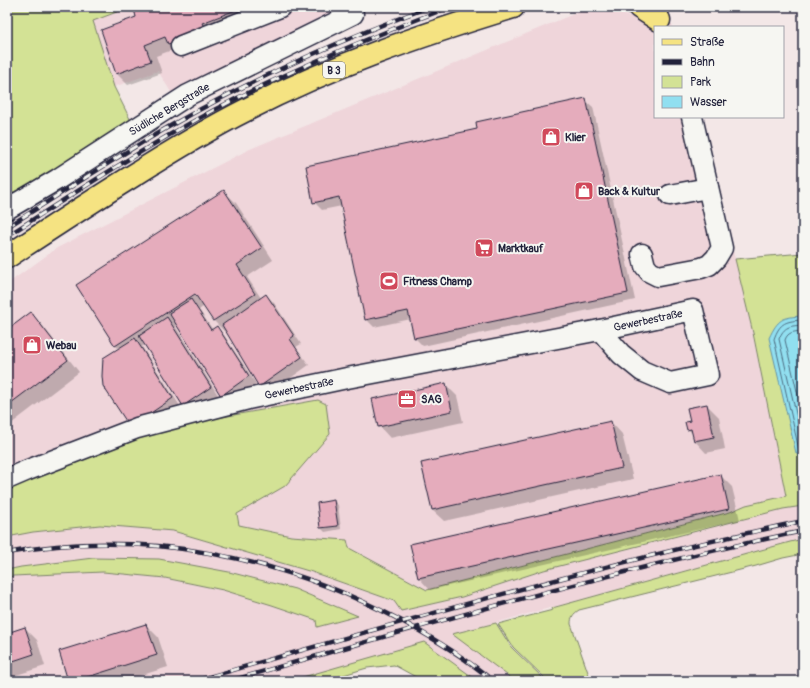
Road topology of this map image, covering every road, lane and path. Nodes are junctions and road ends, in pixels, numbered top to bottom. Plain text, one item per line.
1 (280, 7) edge
2 (351, 7) edge
3 (513, 7) edge
4 (639, 7) edge
5 (659, 18) edge
6 (181, 46) dead end
7 (692, 118) edge
8 (708, 188) junction
9 (670, 195) dead end
10 (7, 209) edge
11 (642, 254) dead end
12 (7, 257) edge
13 (600, 330) junction
14 (7, 479) edge

1 - 6 street
2 - 10 street, Südliche Bergstraße
3 - 12 main road, B 3
4 - 5 main road
7 - 8 street
8 - 9 street
8 - 11 street
13 - 13 street, Gewerbestraße
13 - 14 street, Gewerbestraße

